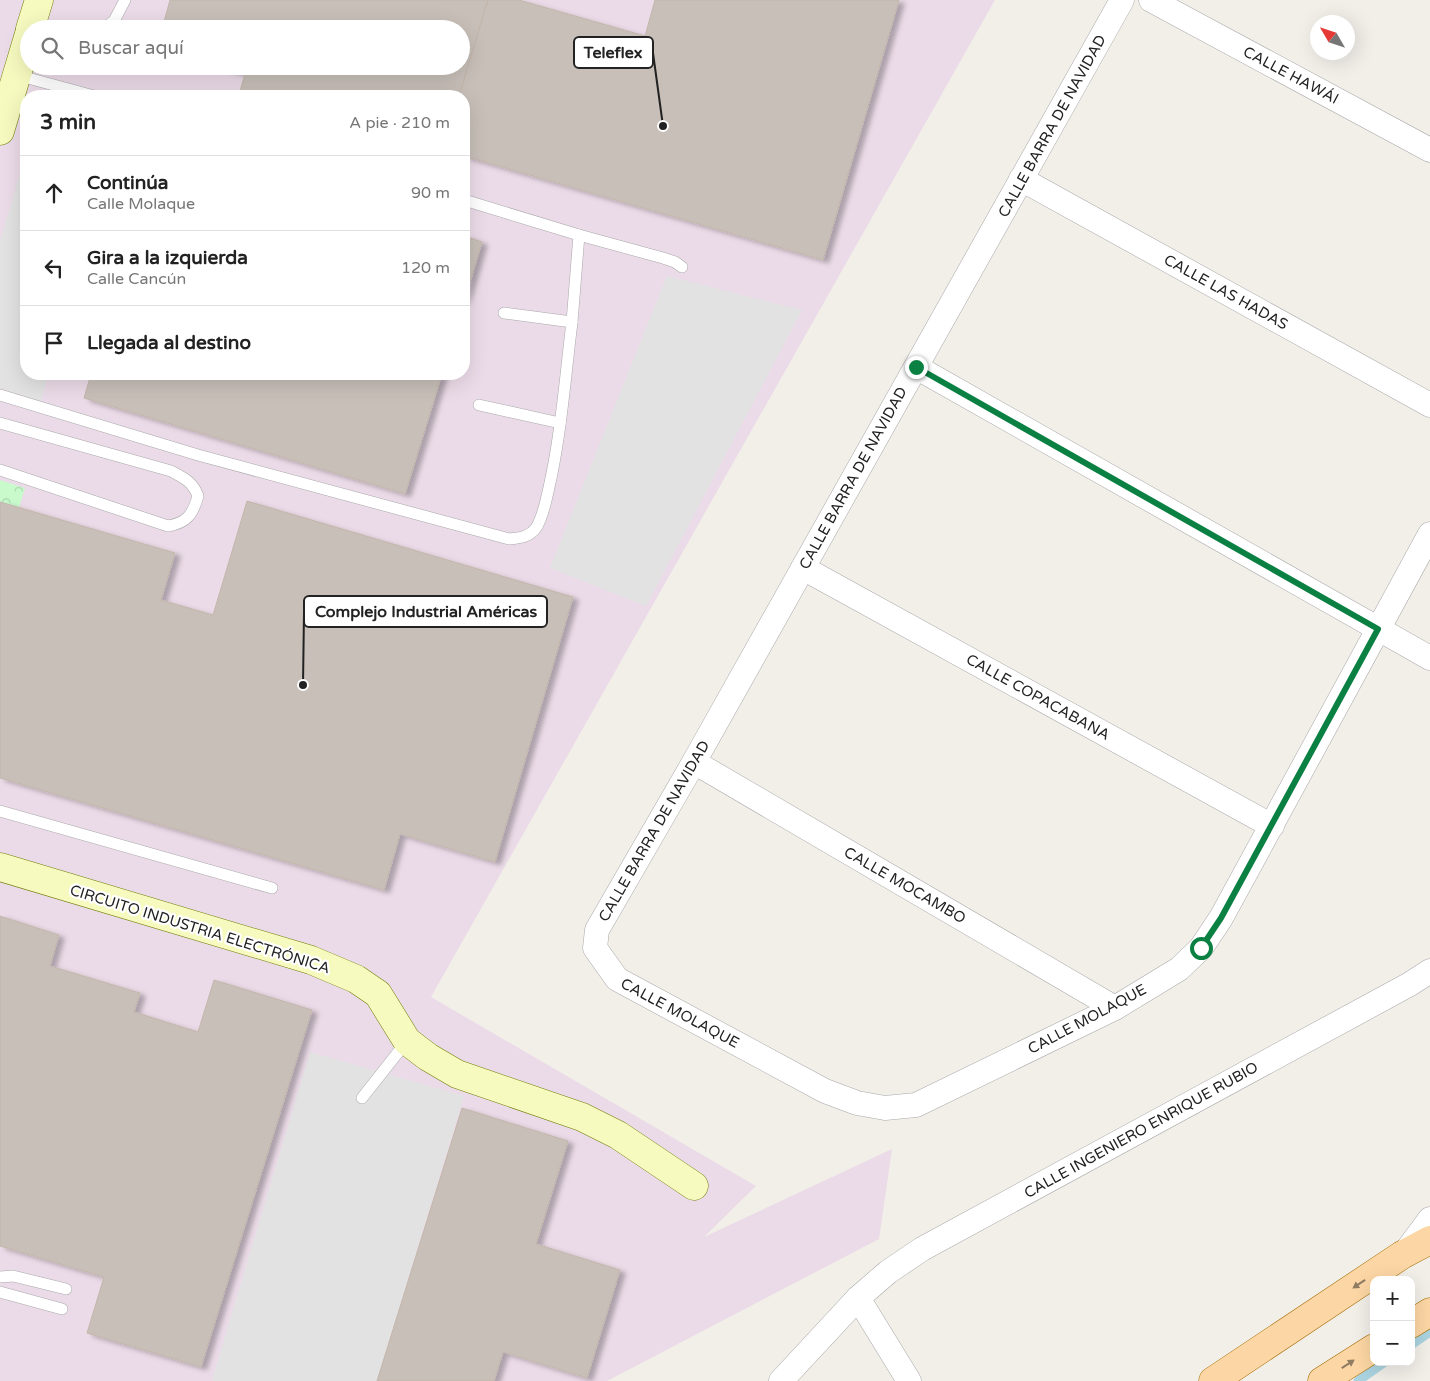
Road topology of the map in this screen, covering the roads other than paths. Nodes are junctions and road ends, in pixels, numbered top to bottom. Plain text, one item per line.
1 (125, 0) edge
2 (1122, 0) edge
3 (1151, 0) edge
4 (115, 20) edge
5 (20, 65) edge
6 (17, 75) junction
7 (72, 90) edge
8 (0, 131) edge
9 (1430, 150) edge
10 (1022, 179) junction
11 (470, 202) edge
12 (579, 235) junction
13 (682, 267) dead end
14 (504, 313) dead end
15 (572, 322) junction
16 (916, 367) junction
17 (0, 395) edge
18 (1430, 404) edge
19 (479, 405) dead end
20 (0, 423) edge
21 (560, 424) junction
22 (0, 470) edge
23 (1430, 534) edge
24 (803, 568) junction
25 (1378, 629) junction
26 (1430, 658) edge
27 (694, 762) junction
28 (0, 811) edge
29 (1272, 826) junction
30 (0, 867) edge
31 (272, 888) dead end
32 (597, 930) joint
33 (1430, 971) edge
34 (1115, 1008) junction
35 (406, 1041) junction
36 (362, 1098) dead end
37 (694, 1186) dead end
38 (1430, 1219) edge
39 (1430, 1240) edge
40 (1402, 1256) junction
41 (0, 1277) edge
42 (66, 1289) dead end
43 (0, 1292) edge
44 (858, 1298) junction
45 (62, 1309) dead end
46 (1430, 1312) edge
47 (1415, 1321) edge
48 (1370, 1351) edge
49 (781, 1381) edge
50 (909, 1381) edge
51 (1213, 1381) edge
52 (1322, 1381) edge

1 - 4 lane
2 - 10 street, CALLE BARRA DE NAVIDAD
3 - 9 street, CALLE HAWÁI
5 - 6 street
6 - 7 lane
6 - 8 street
10 - 16 street, CALLE BARRA DE NAVIDAD
10 - 18 street, CALLE LAS HADAS
11 - 12 lane
12 - 13 lane
12 - 15 lane
14 - 15 lane
15 - 21 lane
16 - 24 street, CALLE BARRA DE NAVIDAD
16 - 25 street
17 - 21 lane
19 - 21 lane
20 - 22 lane
23 - 25 street, CALLE MOLAQUE
24 - 27 street, CALLE BARRA DE NAVIDAD
24 - 29 street, CALLE COPACABANA
25 - 26 street
25 - 29 street, CALLE MOLAQUE
27 - 32 street, CALLE BARRA DE NAVIDAD
27 - 34 street, CALLE MOCAMBO
28 - 31 lane
29 - 34 street, CALLE MOLAQUE
30 - 35 street, CIRCUITO INDUSTRIA ELECTRÓNICA
32 - 34 street, CALLE MOLAQUE
33 - 44 street, CALLE INGENIERO ENRIQUE RUBIO
35 - 36 lane
35 - 37 street, CIRCUITO INDUSTRIA ELECTRÓNICA
38 - 40 street
39 - 40 main road
40 -> 51 main road
41 - 42 lane
43 - 45 lane
44 - 49 street, CALLE INGENIERO ENRIQUE RUBIO
44 - 50 street
46 - 47 main road
52 -> 48 main road

